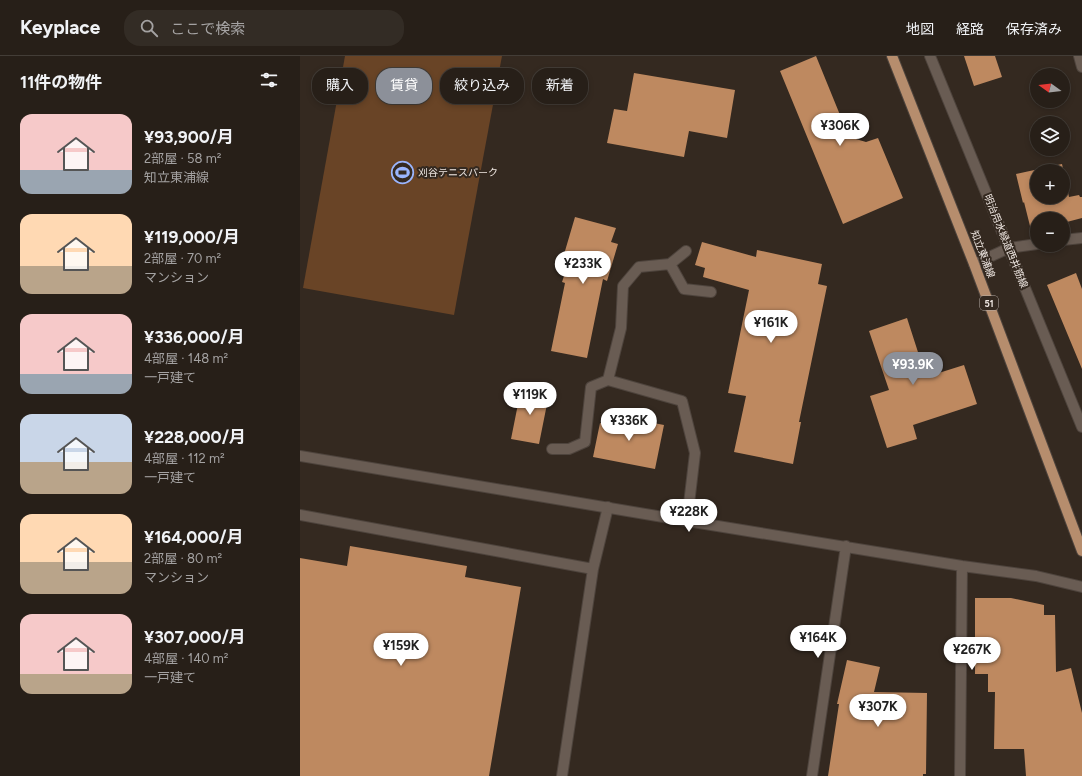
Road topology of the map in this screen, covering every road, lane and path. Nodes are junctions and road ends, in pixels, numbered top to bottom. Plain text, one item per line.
1 (892, 56) edge
2 (930, 56) edge
3 (1079, 56) edge
4 (1082, 67) edge
5 (1082, 238) edge
6 (1070, 239) edge
7 (1030, 245) edge
8 (1009, 248) junction
9 (686, 251) dead end
10 (670, 264) junction
11 (974, 264) junction
12 (711, 292) dead end
13 (608, 380) junction
14 (1082, 427) edge
15 (552, 450) dead end
16 (300, 456) edge
17 (608, 507) junction
18 (300, 515) edge
19 (686, 521) junction
20 (846, 546) junction
21 (1082, 551) edge
22 (962, 566) junction
23 (593, 569) junction
24 (1082, 586) edge
25 (562, 776) edge
26 (812, 776) edge
27 (960, 776) edge

1 - 11 main road, 知立東浦線 / 51
2 - 8 street, 明治用水緑道西井筋線
3 - 4 street
5 - 6 street
7 - 8 street
8 - 11 street
8 - 14 street, 明治用水緑道西井筋線
9 - 10 street
10 - 12 street
10 - 13 street
11 - 21 main road, 知立東浦線 / 51
13 - 15 street
13 - 19 street
16 - 17 street
17 - 19 street
17 - 23 street
18 - 23 street
19 - 20 street
20 - 22 street
20 - 26 street
22 - 24 street
22 - 27 street
23 - 25 street

